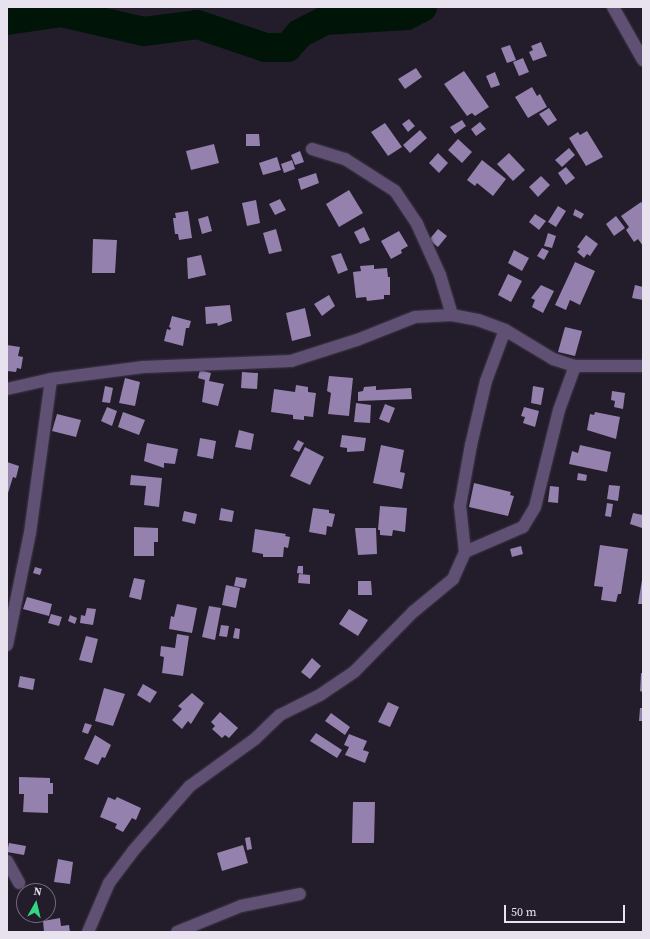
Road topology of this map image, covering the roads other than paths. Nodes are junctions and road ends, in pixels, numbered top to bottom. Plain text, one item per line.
1 (613, 7) edge
2 (643, 60) edge
3 (312, 149) dead end
4 (452, 315) junction
5 (505, 330) junction
6 (575, 366) junction
7 (643, 366) edge
8 (51, 379) junction
9 (7, 389) edge
10 (465, 552) junction
11 (7, 645) edge
12 (7, 861) edge
13 (19, 883) dead end
14 (300, 894) dead end
15 (88, 932) edge
16 (177, 932) edge

1 - 2 street
3 - 4 street
4 - 5 street
4 - 8 street
5 - 6 street
5 - 10 street
6 - 7 street
6 - 10 street
8 - 9 street
8 - 11 street
10 - 15 street
12 - 13 street
14 - 16 street

